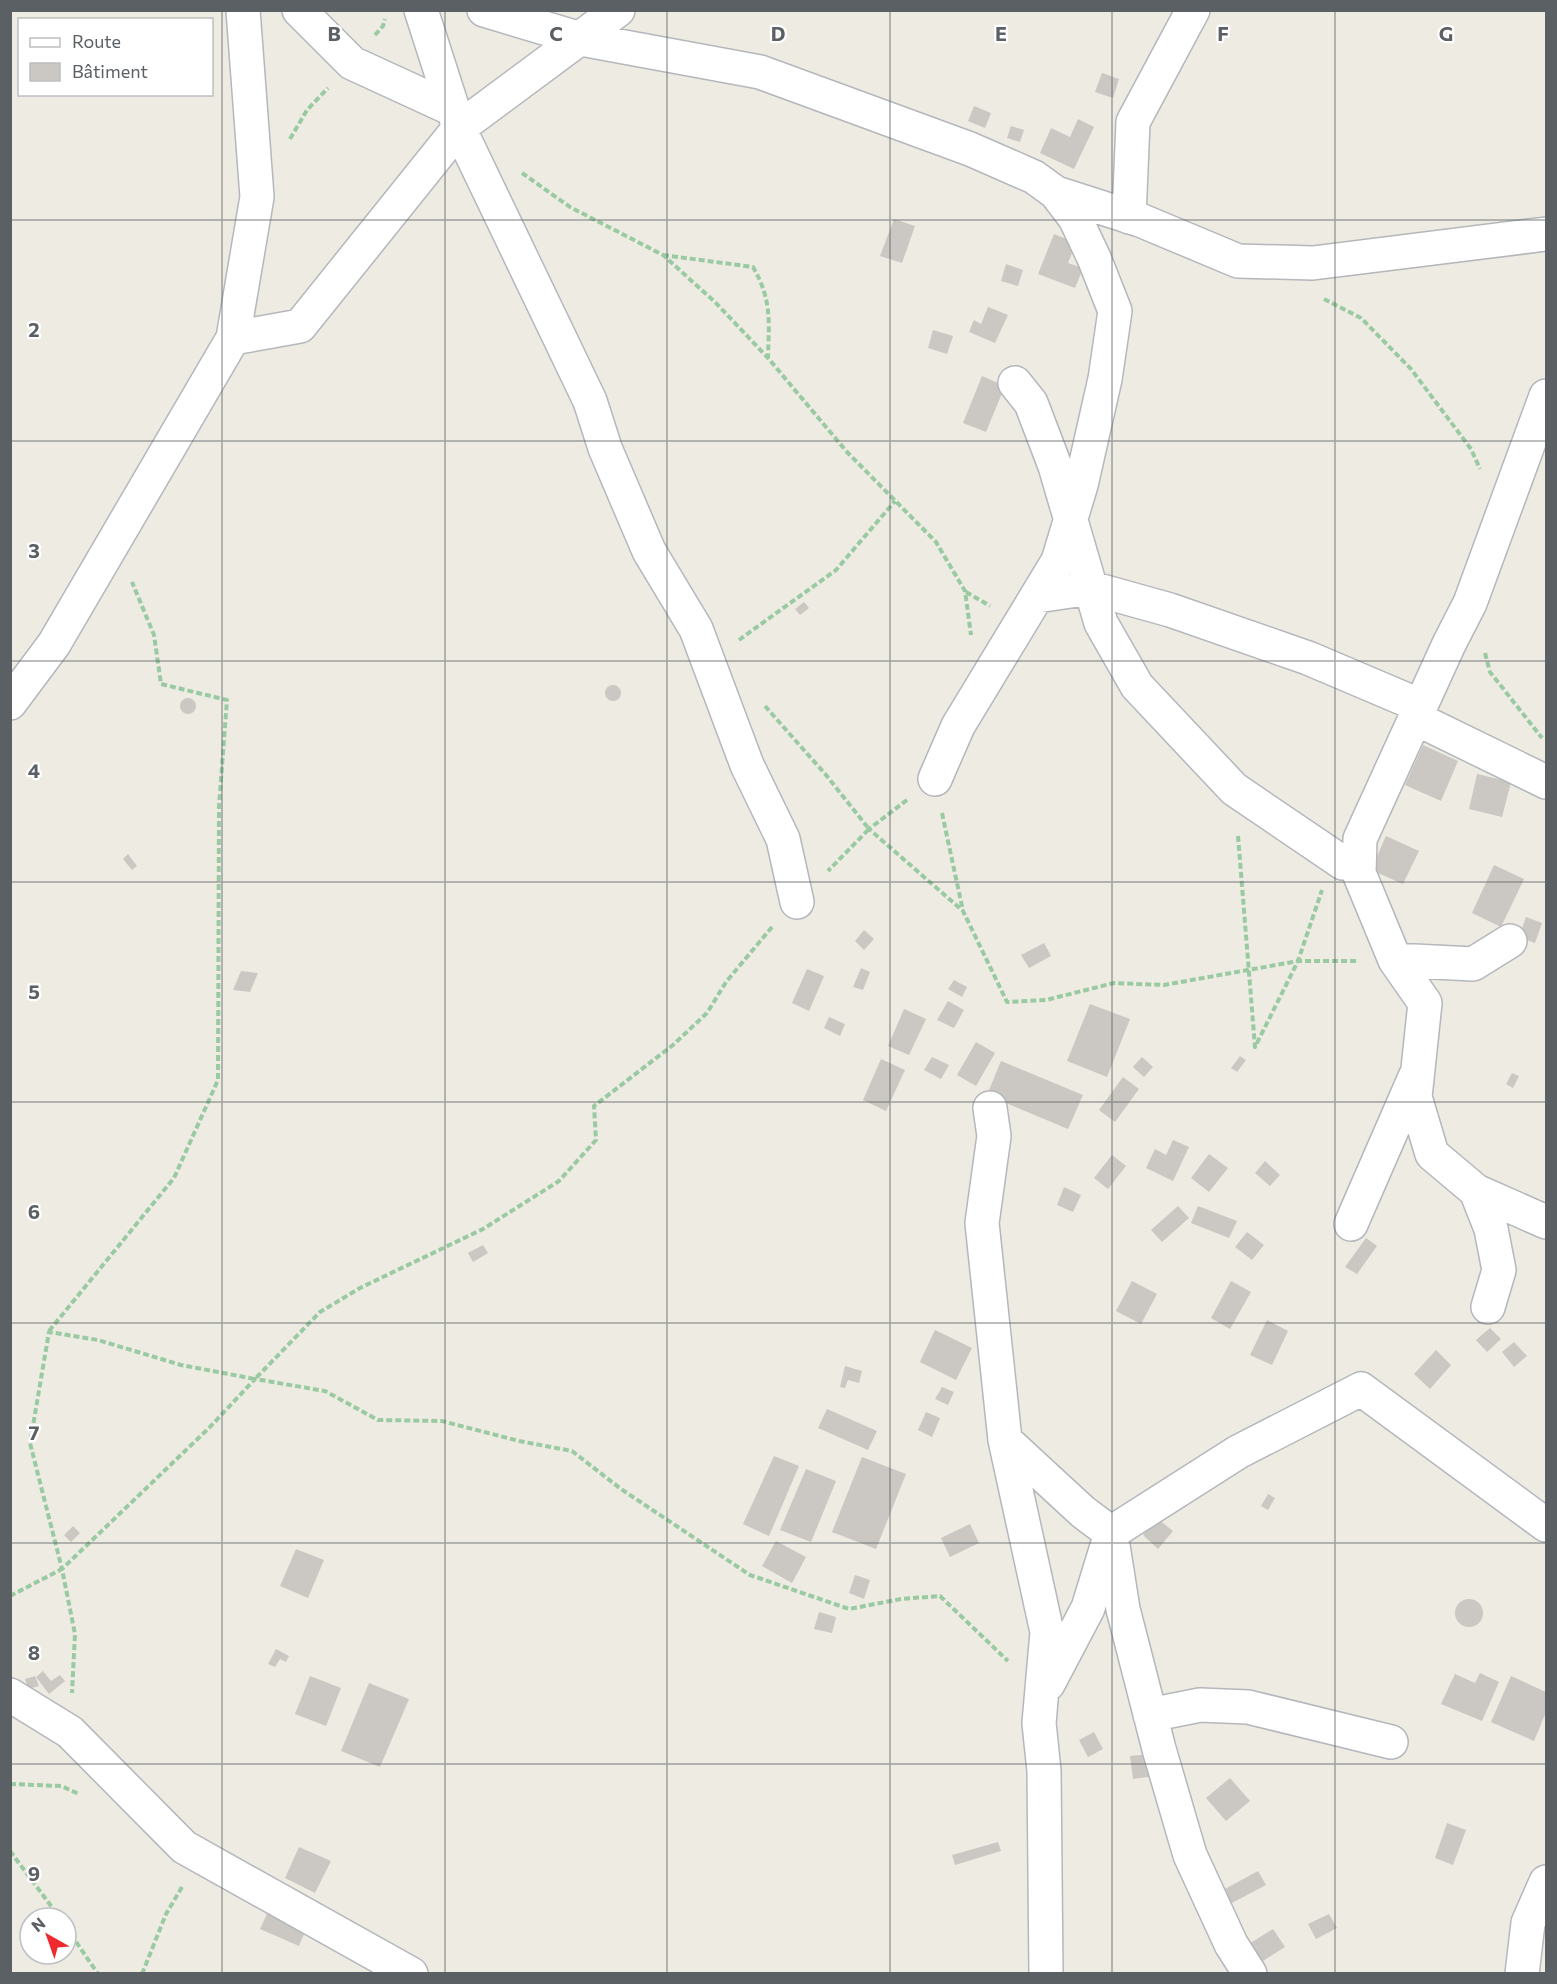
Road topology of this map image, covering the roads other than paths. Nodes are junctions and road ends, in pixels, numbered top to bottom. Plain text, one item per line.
1 (243, 10) edge
2 (299, 10) edge
3 (421, 10) edge
4 (484, 10) edge
5 (618, 10) edge
6 (1193, 10) edge
7 (581, 39) junction
8 (455, 118) junction
9 (1056, 193) junction
10 (1129, 216) junction
11 (1546, 234) edge
12 (233, 338) junction
13 (1015, 383) dead end
14 (1546, 396) edge
15 (1070, 521) junction
16 (1090, 588) junction
17 (1037, 596) junction
18 (10, 703) edge
19 (1418, 712) junction
20 (935, 779) road end
21 (1546, 782) edge
22 (1343, 863) road end
23 (797, 902) dead end
24 (1510, 941) dead end
25 (1395, 960) junction
26 (1418, 1070) junction
27 (990, 1108) dead end
28 (1476, 1191) junction
29 (1546, 1222) edge
30 (1351, 1224) dead end
31 (1488, 1307) dead end
32 (1005, 1440) junction
33 (1546, 1525) edge
34 (1111, 1533) junction
35 (10, 1695) edge
36 (1041, 1696) junction
37 (1150, 1714) junction
38 (1391, 1742) dead end
39 (1546, 1882) edge
40 (411, 1974) edge
41 (1046, 1974) edge
42 (1250, 1974) edge
43 (1522, 1974) edge

1 - 12 street
2 - 8 street
3 - 8 street
4 - 7 street
5 - 7 street
6 - 10 street
7 - 8 street
7 - 9 street
8 - 12 street
8 - 23 street
9 - 10 street
9 - 15 street
10 - 11 street
12 - 18 street
13 - 15 street
14 - 19 street
15 - 16 street
15 - 17 street
16 - 17 street
16 - 19 street
16 - 22 street
17 - 20 street
19 - 21 street
19 - 25 street
24 - 25 street
25 - 26 street
26 - 28 street
26 - 30 street
27 - 32 street
28 - 29 street
28 - 31 street
32 - 34 street
32 - 36 street
33 - 34 street
34 - 36 street
34 - 37 street
35 - 40 street
36 - 41 street
37 - 38 street
37 - 42 street
39 - 43 street

